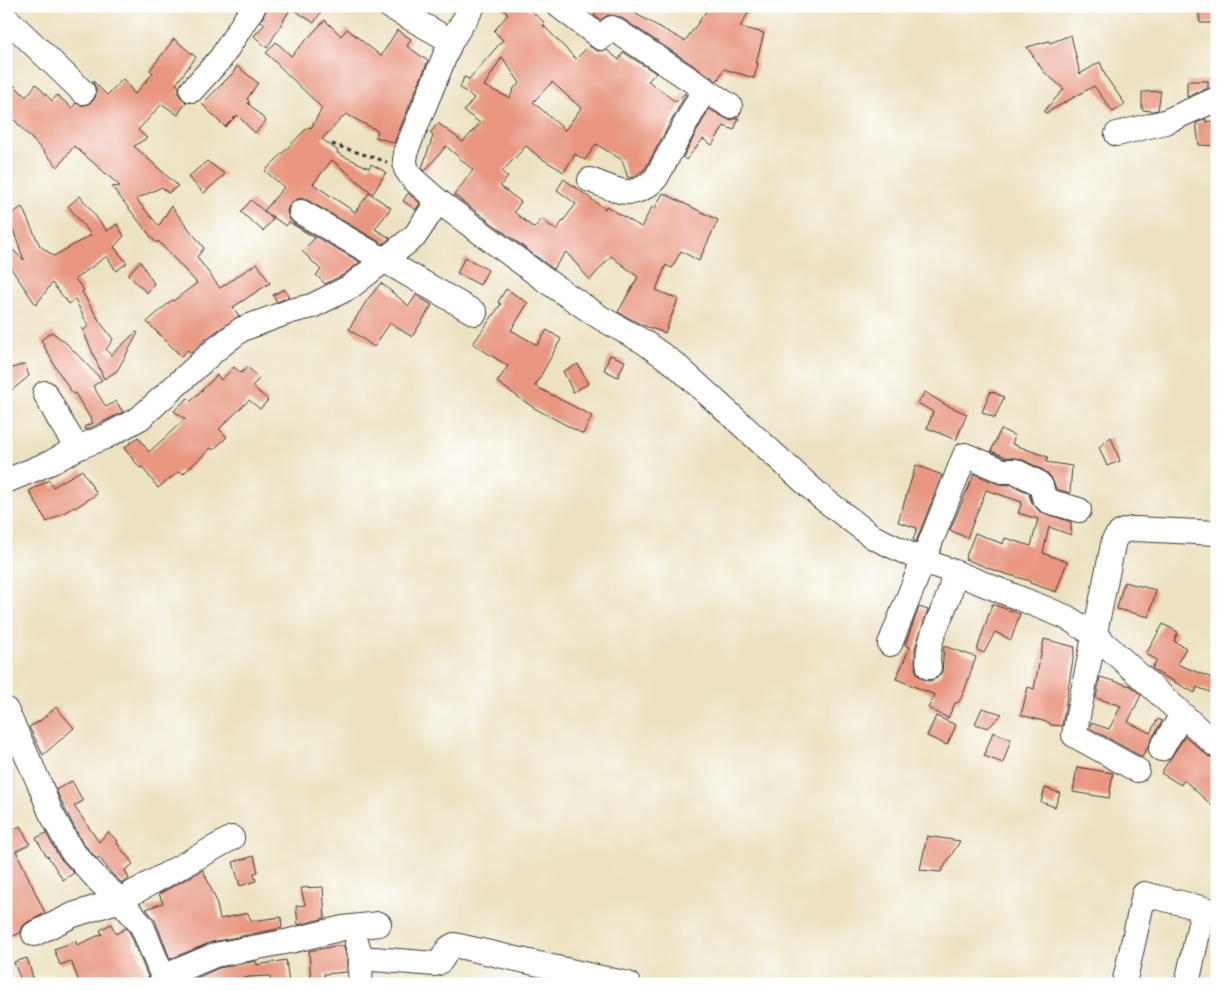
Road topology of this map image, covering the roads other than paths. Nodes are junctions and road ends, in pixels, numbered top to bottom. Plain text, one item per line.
1 (254, 6) edge
2 (388, 6) edge
3 (560, 6) edge
4 (472, 7) edge
5 (6, 18) edge
6 (452, 41) junction
7 (192, 90) dead end
8 (704, 90) junction
9 (83, 92) dead end
10 (1217, 99) edge
11 (730, 106) dead end
12 (1116, 134) dead end
13 (590, 180) dead end
14 (438, 201) junction
15 (301, 212) dead end
16 (384, 261) junction
17 (475, 313) dead end
18 (46, 393) dead end
19 (77, 448) junction
20 (6, 481) edge
21 (1079, 510) dead end
22 (1217, 533) edge
23 (924, 562) junction
24 (954, 572) junction
25 (1096, 635) junction
26 (890, 644) dead end
27 (929, 667) dead end
28 (6, 710) edge
29 (1182, 715) junction
30 (1217, 746) edge
31 (1161, 749) dead end
32 (1137, 770) dead end
33 (232, 838) dead end
34 (120, 900) junction
35 (1210, 910) edge
36 (379, 924) dead end
37 (353, 928) junction
38 (34, 934) dead end
39 (361, 958) junction
40 (165, 980) edge
41 (360, 984) edge
42 (628, 984) edge
43 (1124, 984) edge
44 (1187, 984) edge

1 - 7 street
2 - 6 street
3 - 8 street
4 - 6 street
5 - 9 street
6 - 14 street
8 - 11 street
8 - 13 street
10 - 12 street
14 - 16 street
14 - 23 street
15 - 16 street
16 - 17 street
16 - 19 street
18 - 19 street
19 - 20 street
21 - 23 street
22 - 25 street
23 - 24 street
23 - 26 street
24 - 25 street
24 - 27 street
25 - 29 street
25 - 32 street
28 - 34 street
29 - 30 street
29 - 31 street
33 - 34 street
34 - 38 street
34 - 40 street
35 - 43 street
35 - 44 street
36 - 37 street
37 - 39 street
37 - 40 street
39 - 41 street
39 - 42 street

